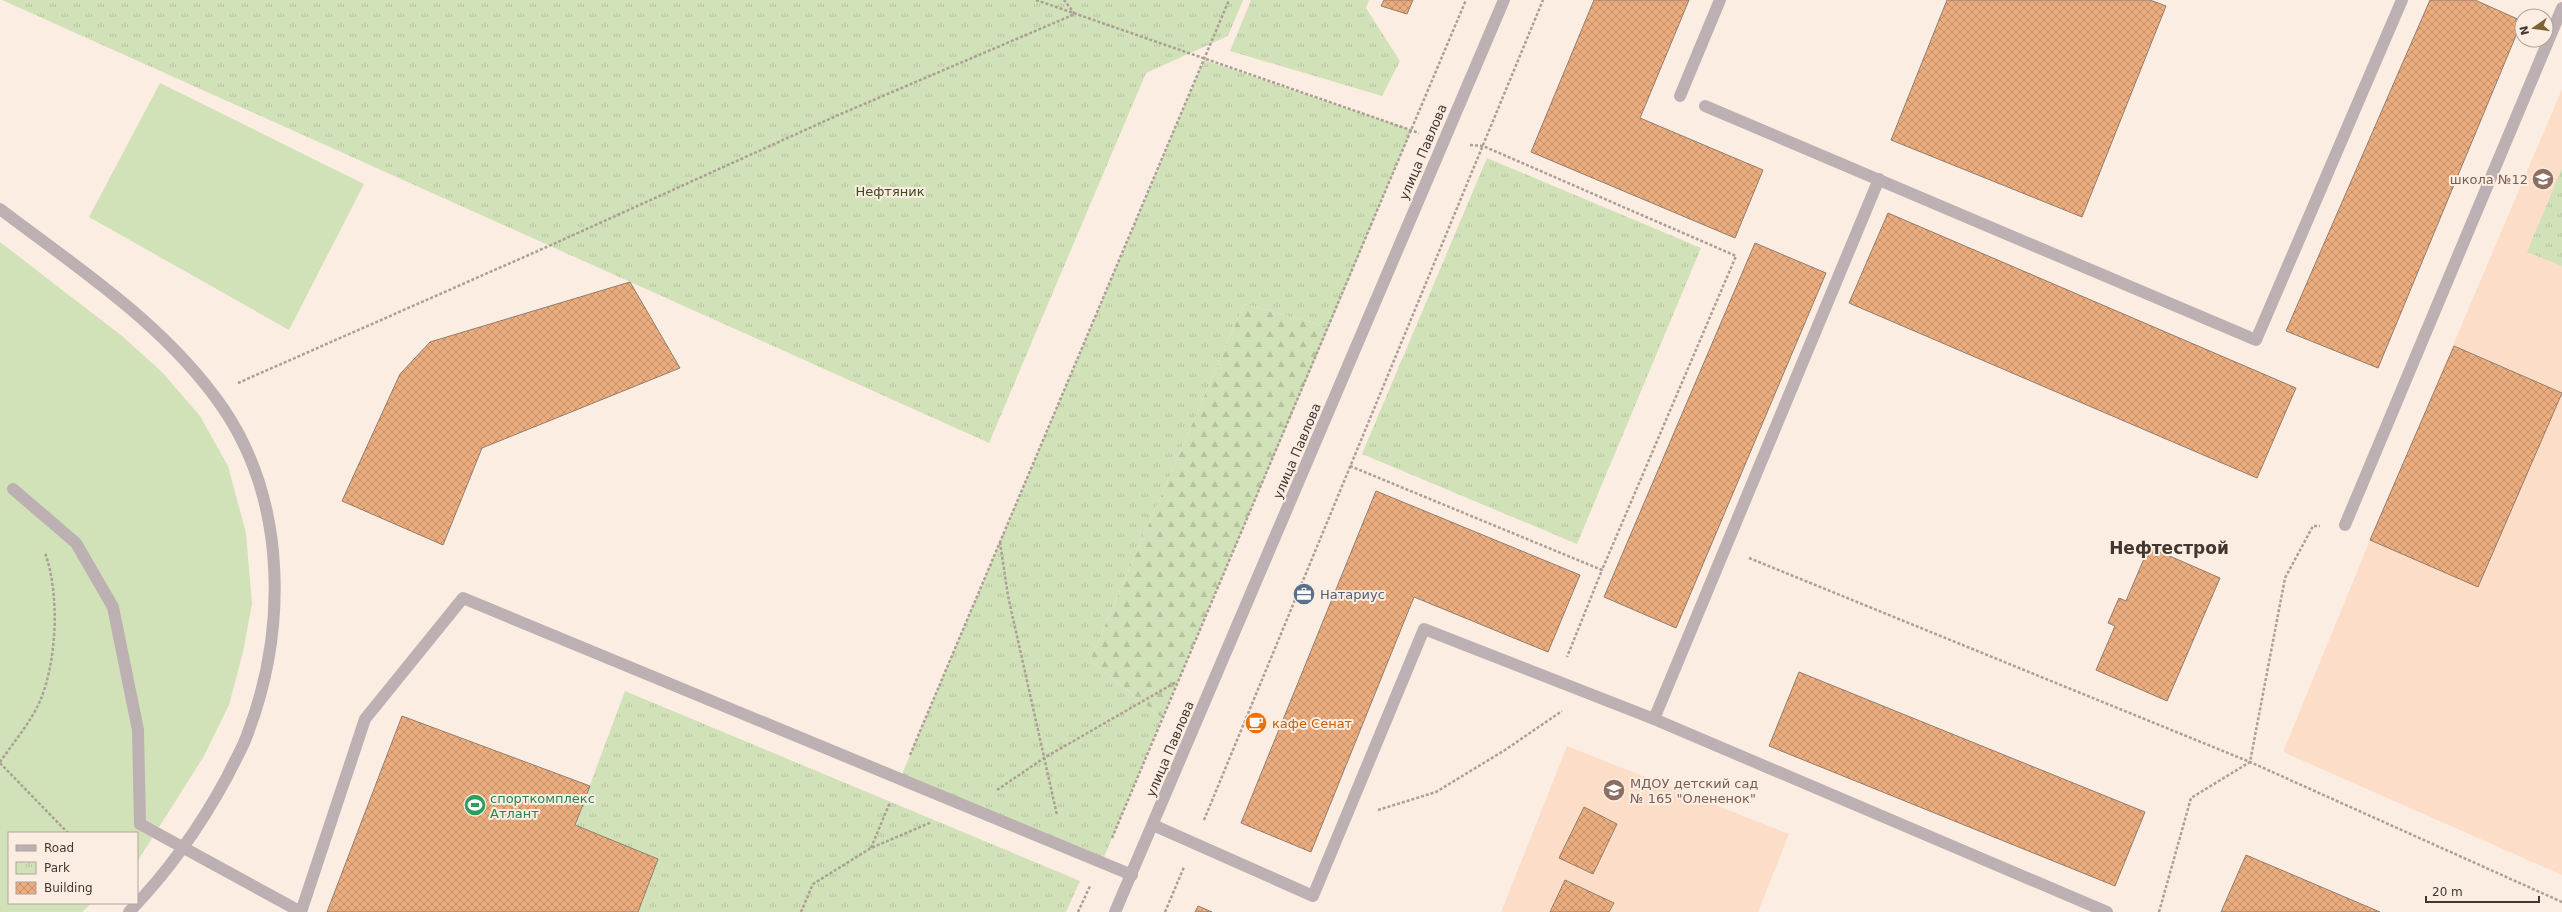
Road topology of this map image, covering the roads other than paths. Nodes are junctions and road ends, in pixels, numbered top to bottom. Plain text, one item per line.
1 (1504, 0) edge
2 (1720, 0) edge
3 (2402, 0) edge
4 (2562, 8) edge
5 (1680, 96) dead end
6 (1705, 106) dead end
7 (1879, 179) junction
8 (0, 209) edge
9 (13, 489) dead end
10 (2345, 525) road end
11 (1654, 719) junction
12 (1153, 825) junction
13 (184, 848) junction
14 (1132, 875) junction
15 (138, 903) edge
16 (137, 904) edge
17 (129, 912) edge
18 (1115, 912) edge
19 (2107, 912) edge

1 - 12 street, улица Павлова
2 - 5 street
3 - 7 street
4 - 10 street
6 - 7 street
7 - 11 street
8 - 13 street
9 - 13 street
11 - 12 street
11 - 19 street
12 - 14 street, улица Павлова
13 - 14 street
13 - 15 street
14 - 18 street, улица Павлова
16 - 17 street

